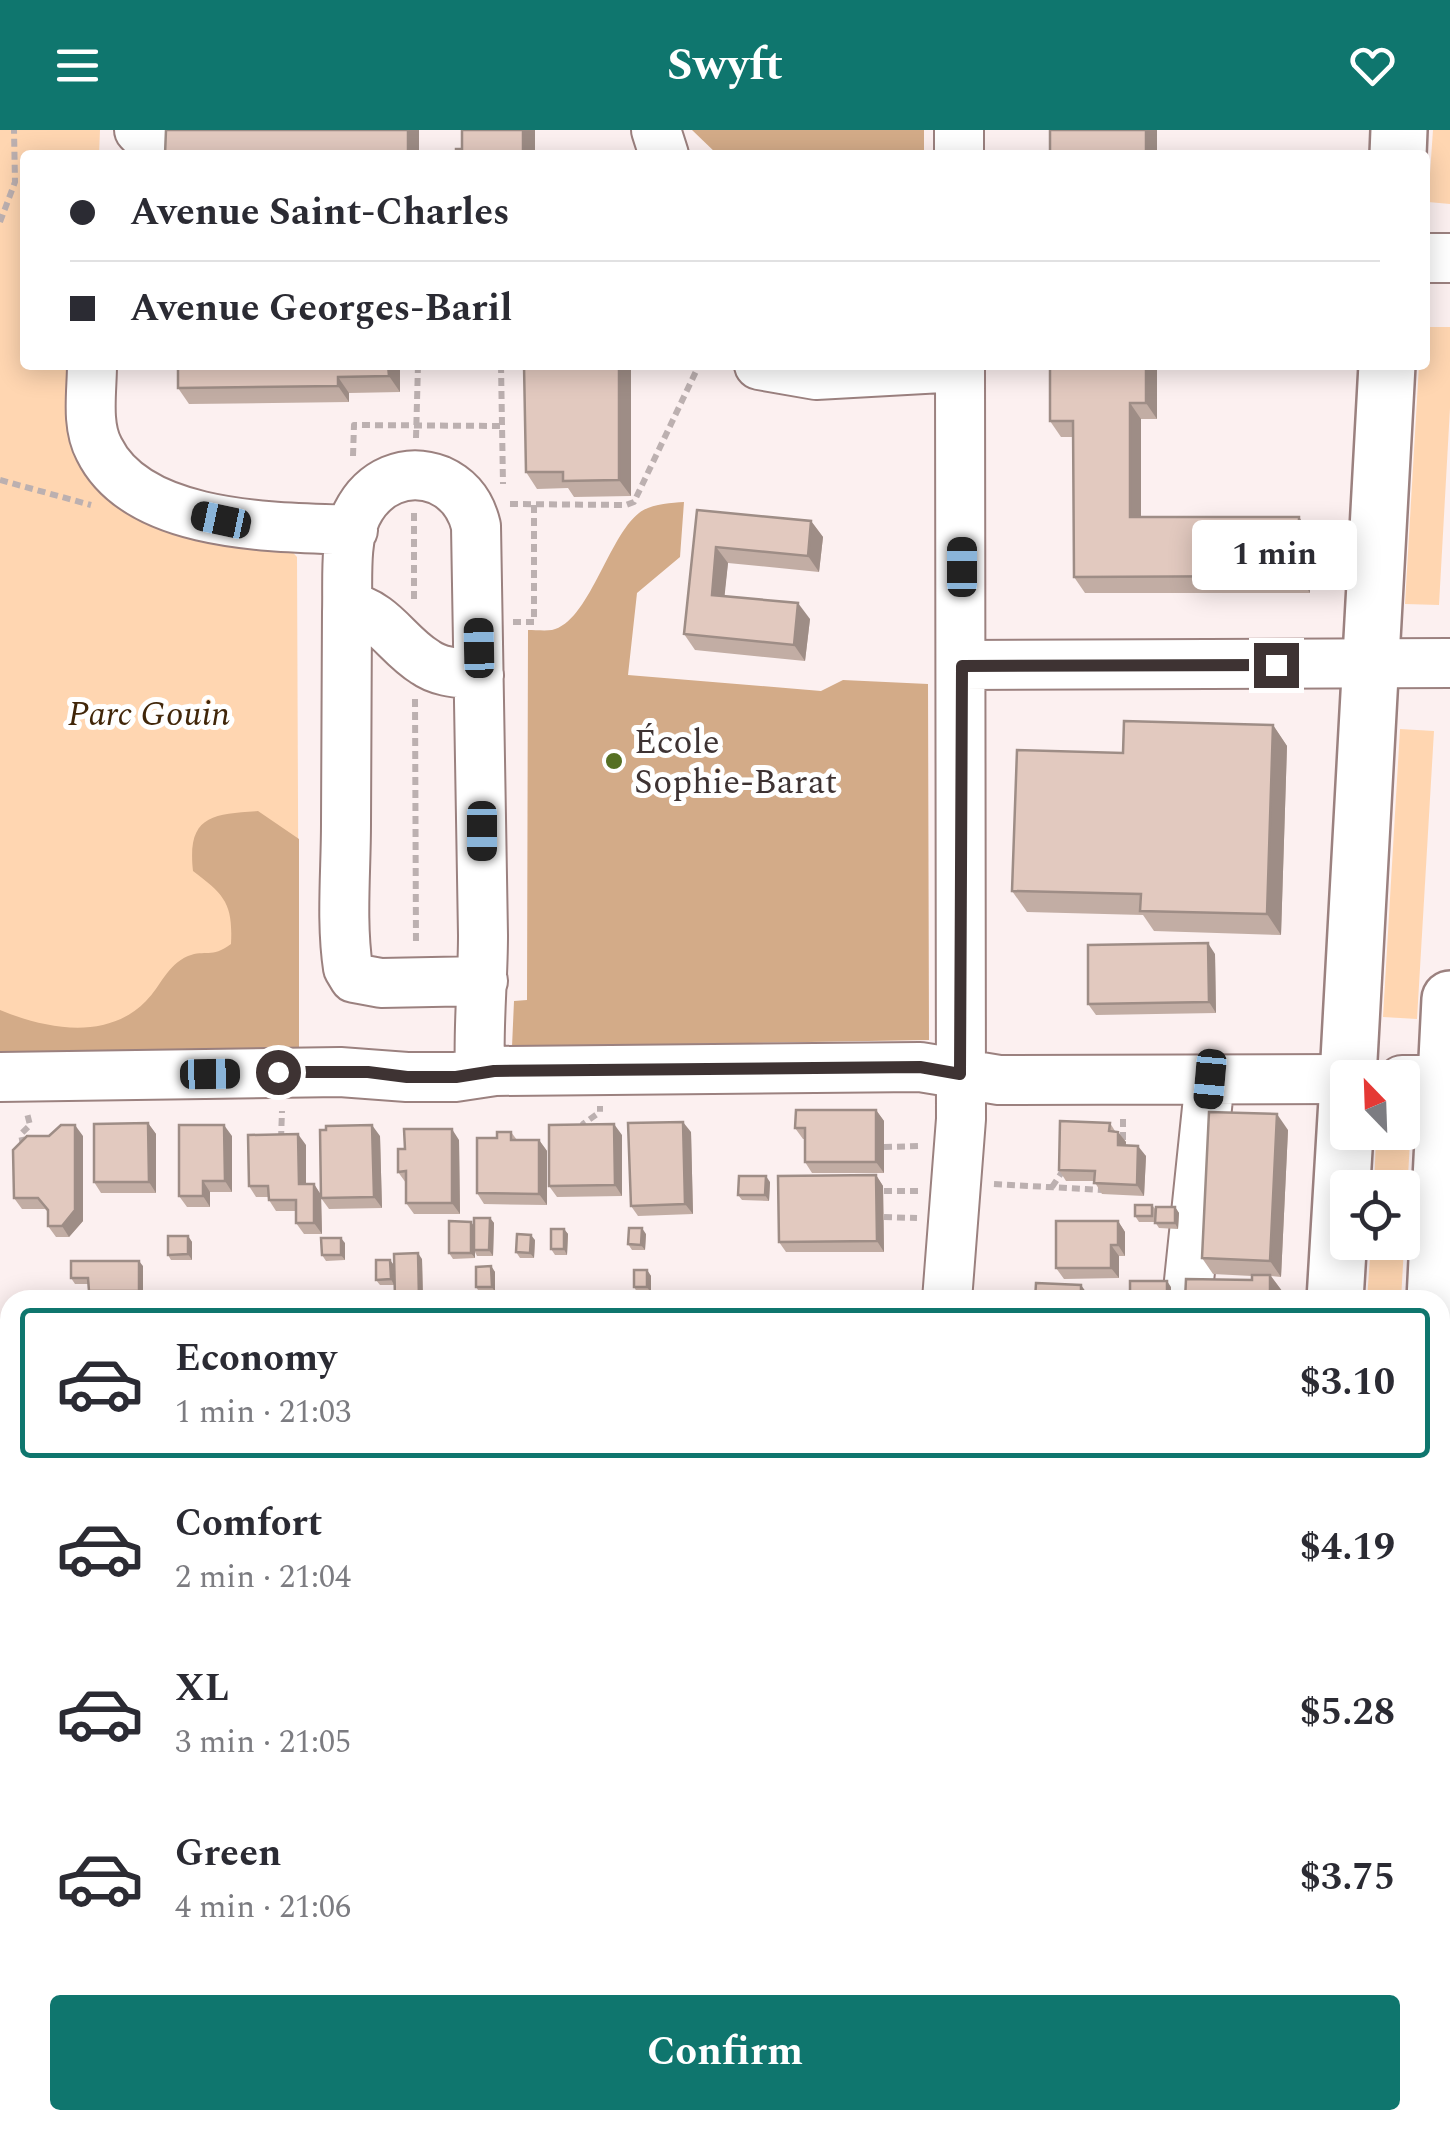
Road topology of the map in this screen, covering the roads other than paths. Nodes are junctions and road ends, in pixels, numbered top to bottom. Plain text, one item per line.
1 (139, 130) edge
2 (158, 150) edge
3 (92, 370) edge
4 (788, 370) edge
5 (896, 370) edge
6 (960, 370) edge
7 (1388, 370) edge
8 (353, 530) junction
9 (348, 608) junction
10 (1450, 663) edge
11 (1372, 665) junction
12 (962, 666) junction
13 (480, 675) junction
14 (483, 982) junction
15 (1450, 999) edge
16 (1349, 1060) edge
17 (480, 1072) junction
18 (960, 1074) junction
19 (1210, 1079) junction
20 (1330, 1080) edge
21 (1433, 1080) edge
22 (13, 1092) edge
23 (1344, 1150) edge
24 (948, 1290) edge
25 (1188, 1290) edge
26 (1336, 1290) edge
27 (1436, 1290) edge

1 - 2 street
3 - 8 street
4 - 5 street
6 - 12 street
7 - 11 main road
8 - 9 street
8 - 13 street
9 - 13 street
9 - 14 street
10 - 11 street
11 - 12 street
11 - 16 main road
12 - 18 street
13 - 14 street
14 - 17 street
15 - 21 main road
17 - 18 street
17 - 22 street
18 - 19 street
18 - 24 street
19 - 20 street
19 - 25 street
21 - 27 main road
23 - 26 main road

